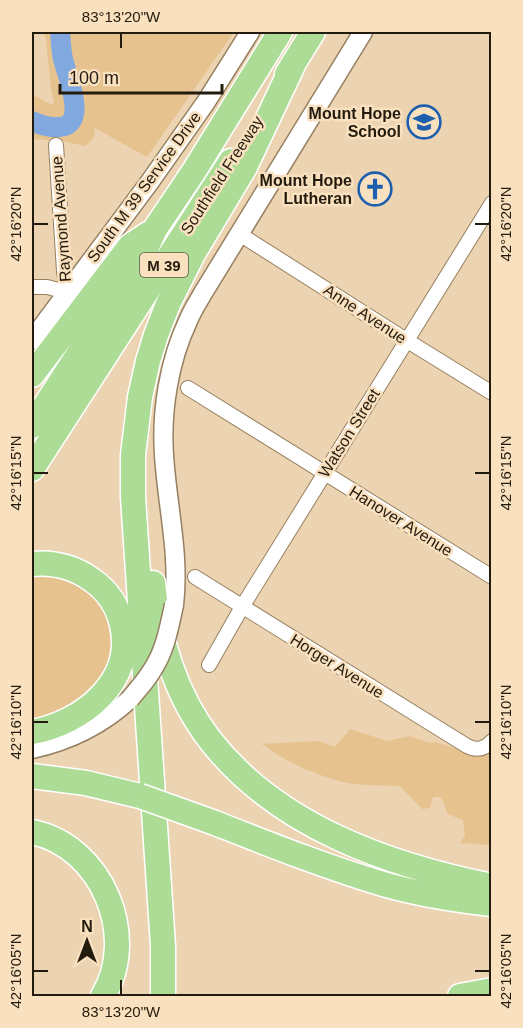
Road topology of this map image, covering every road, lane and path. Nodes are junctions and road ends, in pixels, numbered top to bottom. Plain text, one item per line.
1 (250, 32) edge
2 (280, 32) edge
3 (313, 32) edge
4 (363, 32) edge
5 (295, 61) junction
6 (56, 145) dead end
7 (491, 206) edge
8 (156, 229) junction
9 (240, 235) junction
10 (32, 287) edge
11 (67, 292) junction
12 (32, 340) edge
13 (406, 340) junction
14 (32, 375) edge
15 (188, 388) dead end
16 (492, 393) edge
17 (140, 397) junction
18 (32, 426) edge
19 (32, 469) edge
20 (324, 474) junction
21 (32, 564) edge
22 (492, 577) edge
23 (195, 578) dead end
24 (242, 607) junction
25 (209, 665) dead end
26 (32, 732) edge
27 (486, 745) edge
28 (32, 749) edge
29 (32, 776) edge
30 (32, 784) edge
31 (105, 788) junction
32 (32, 832) edge
33 (492, 886) edge
34 (492, 904) edge
35 (492, 990) edge
36 (103, 996) edge
37 (163, 996) edge
38 (460, 996) edge

1 - 11 main road, South M 39 Service Drive
2 - 8 highway, Southfield Freeway / M 39
3 - 5 highway, Southfield Freeway / M 39
4 - 9 main road
5 - 17 highway
5 - 19 highway, Southfield Freeway / M 39
6 - 11 street, Raymond Avenue
7 - 13 street, Watson Street
8 - 14 highway
8 - 18 highway, Southfield Freeway / M 39
9 - 13 street, Anne Avenue
9 - 28 main road, bridge
10 - 11 street
11 - 12 main road, South M 39 Service Drive
13 - 16 street, Anne Avenue
13 - 20 street, Watson Street
15 - 20 street, Hanover Avenue
17 - 33 highway
17 - 37 highway
20 - 22 street, Hanover Avenue
20 - 24 street, Watson Street
21 - 26 highway
23 - 24 street, Horger Avenue
24 - 25 street, Watson Street
24 - 27 street, Horger Avenue
29 - 31 highway
30 - 31 highway
31 - 34 highway, bridge
32 - 36 highway
35 - 38 highway

